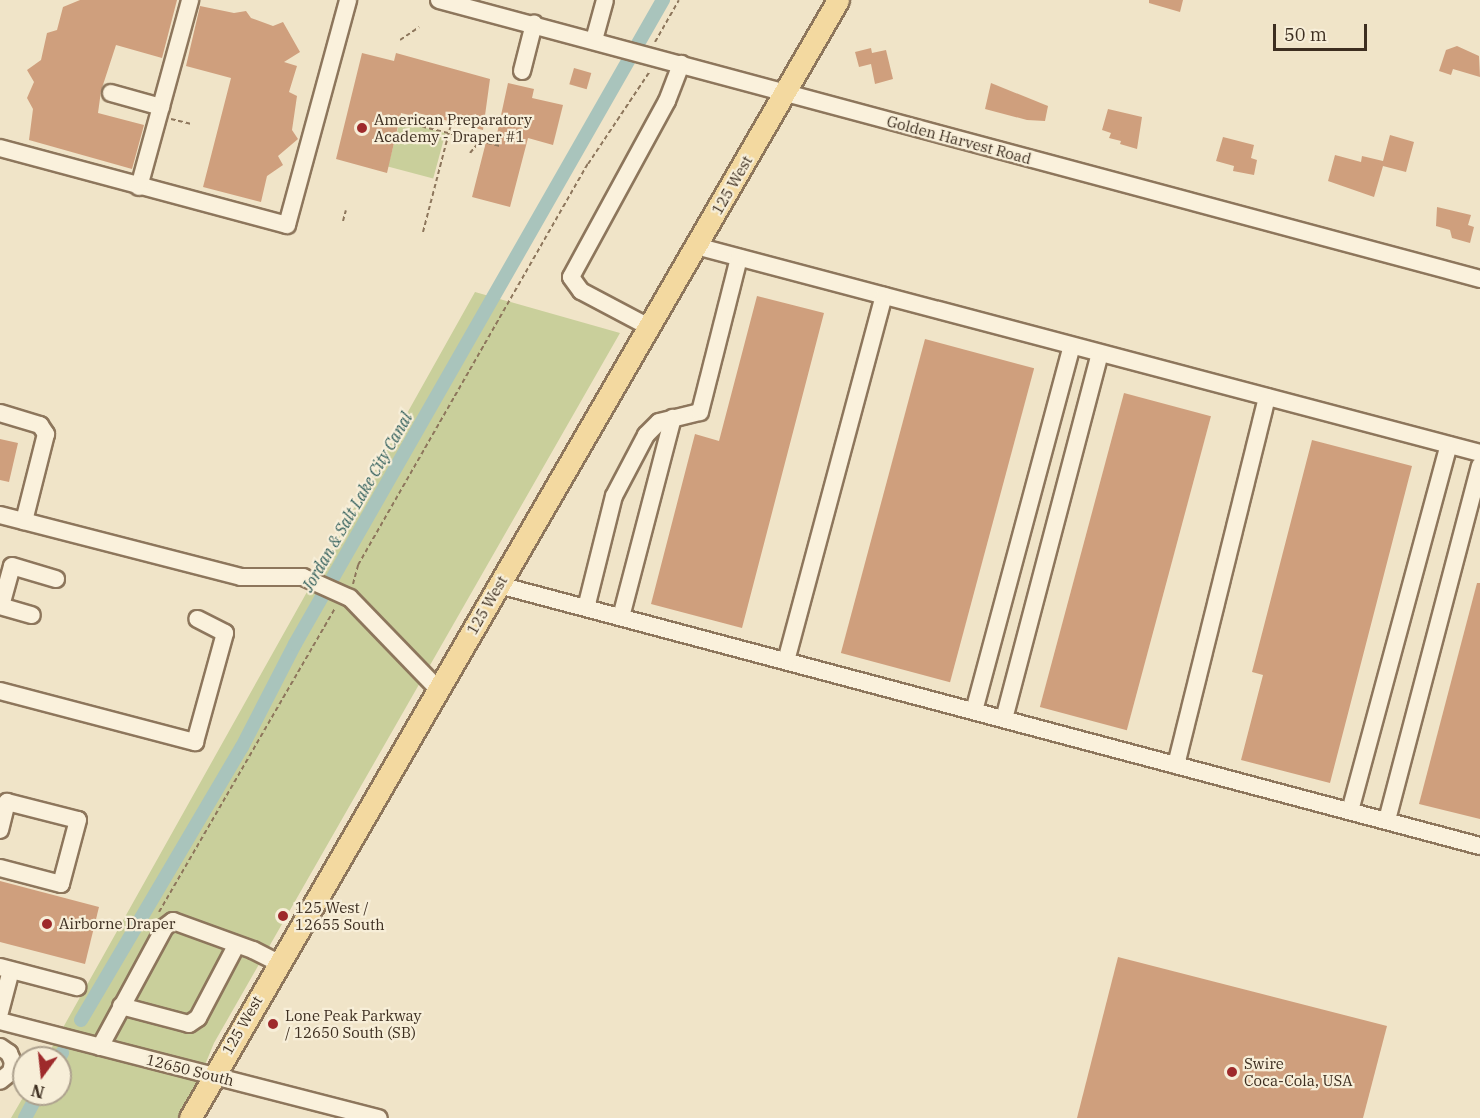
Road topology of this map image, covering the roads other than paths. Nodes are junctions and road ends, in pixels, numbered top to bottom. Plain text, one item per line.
1 (190, 0) edge
2 (348, 0) edge
3 (439, 0) edge
4 (605, 0) edge
5 (838, 0) edge
6 (534, 24) junction
7 (594, 40) junction
8 (681, 64) junction
9 (522, 71) dead end
10 (111, 93) dead end
11 (785, 93) junction
12 (160, 111) junction
13 (0, 148) edge
14 (139, 187) junction
15 (696, 246) junction
16 (739, 258) junction
17 (1480, 279) edge
18 (884, 296) junction
19 (649, 327) junction
20 (1072, 346) junction
21 (1100, 353) junction
22 (1267, 397) junction
23 (0, 413) edge
24 (673, 418) junction
25 (1449, 445) junction
26 (1480, 453) edge
27 (1480, 466) edge
28 (0, 515) edge
29 (24, 521) junction
30 (56, 579) dead end
31 (499, 585) junction
32 (1, 606) edge
33 (586, 608) junction
34 (32, 615) dead end
35 (621, 617) junction
36 (197, 619) dead end
37 (786, 661) junction
38 (438, 689) junction
39 (0, 691) edge
40 (974, 711) junction
41 (1004, 719) junction
42 (1176, 765) junction
43 (1350, 811) junction
44 (1387, 820) junction
45 (0, 830) edge
46 (1480, 846) edge
47 (0, 868) edge
48 (236, 946) junction
49 (278, 963) junction
50 (5, 969) edge
51 (77, 987) dead end
52 (121, 1006) junction
53 (0, 1012) edge
54 (0, 1021) edge
55 (0, 1047) edge
56 (100, 1047) junction
57 (213, 1076) junction
58 (0, 1081) edge
59 (326, 1112) edge
60 (190, 1118) edge
61 (379, 1118) edge

1 - 12 street
2 - 14 street
3 - 6 street, Golden Harvest Road
4 - 7 street
5 - 11 main road, 125 West
6 - 7 street, Golden Harvest Road
6 - 9 street
7 - 8 street, Golden Harvest Road
8 - 11 street, Golden Harvest Road
8 - 19 street
10 - 12 street
11 - 15 main road, 125 West
11 - 17 street, Golden Harvest Road
12 - 14 street
13 - 14 street
15 - 16 street
15 - 19 main road, 125 West
16 - 18 street
16 - 24 street
18 - 20 street
18 - 37 street
19 - 31 main road, 125 West
20 - 21 street
20 - 40 street
21 - 22 street
21 - 41 street
22 - 25 street
22 - 42 street
23 - 29 street
24 - 33 street
24 - 35 street
25 - 26 street
25 - 43 street
27 - 44 street
28 - 29 street
29 - 38 street
30 - 32 street
31 - 33 street
31 - 38 main road, 125 West
32 - 34 street
33 - 35 street
35 - 37 street
36 - 39 street
37 - 40 street
38 - 49 main road, 125 West
40 - 41 street
41 - 42 street
42 - 43 street
43 - 44 street
44 - 46 street
45 - 47 street
48 - 49 street
48 - 52 street
48 - 52 street
49 - 57 main road, 125 West
50 - 51 street
50 - 53 street
52 - 56 street
54 - 56 street, 12650 South
55 - 58 street
56 - 57 street, 12650 South
57 - 59 street, 12650 South
57 - 60 main road, 125 West
59 - 61 street, 12650 South

